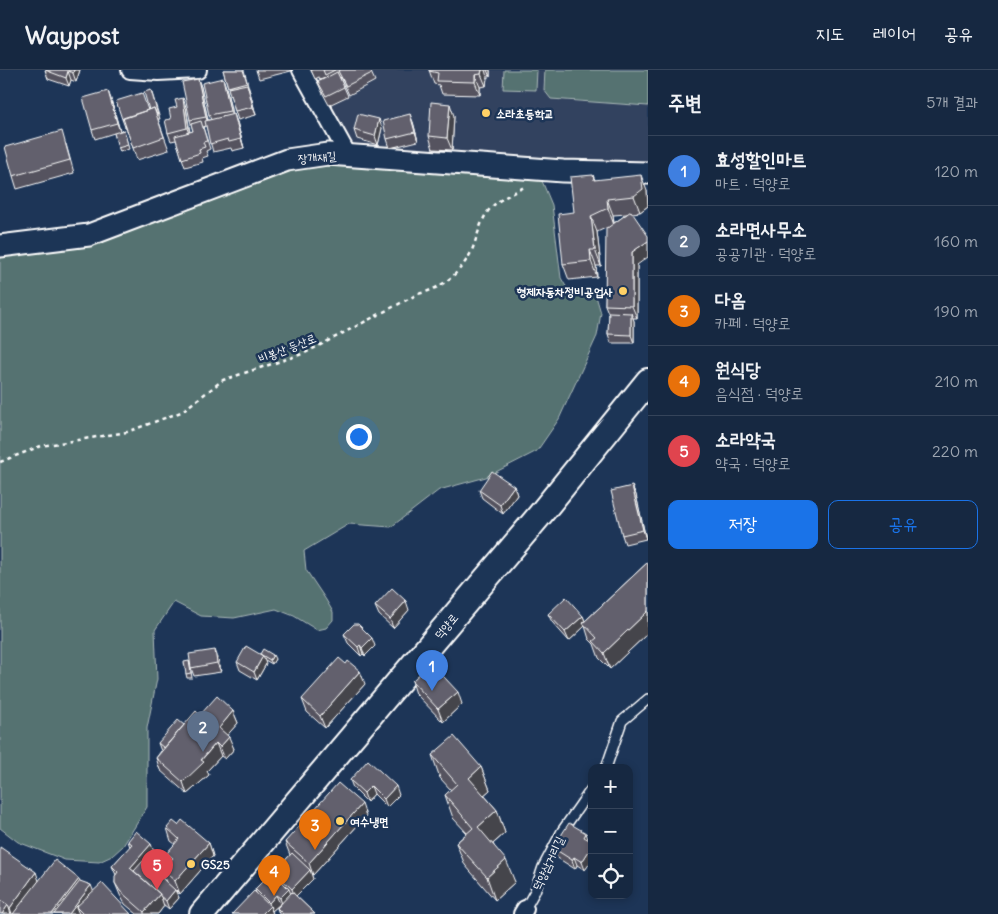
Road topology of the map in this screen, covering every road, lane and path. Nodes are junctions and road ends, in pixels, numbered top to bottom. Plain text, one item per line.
1 (132, 70) edge
2 (198, 70) edge
3 (301, 70) edge
4 (348, 155) junction
5 (648, 173) edge
6 (526, 186) dead end
7 (0, 246) edge
8 (648, 381) edge
9 (0, 462) edge
10 (648, 699) edge
11 (607, 764) edge
12 (588, 794) edge
13 (523, 911) edge
14 (202, 914) edge

1 - 2 street
3 - 4 street
4 - 5 street, 장개재길
4 - 7 street, 장개재길
6 - 9 path, 비봉산 등산로
8 - 14 main road, 덕양로
10 - 11 lane
12 - 13 lane, 덕양삼거리길

